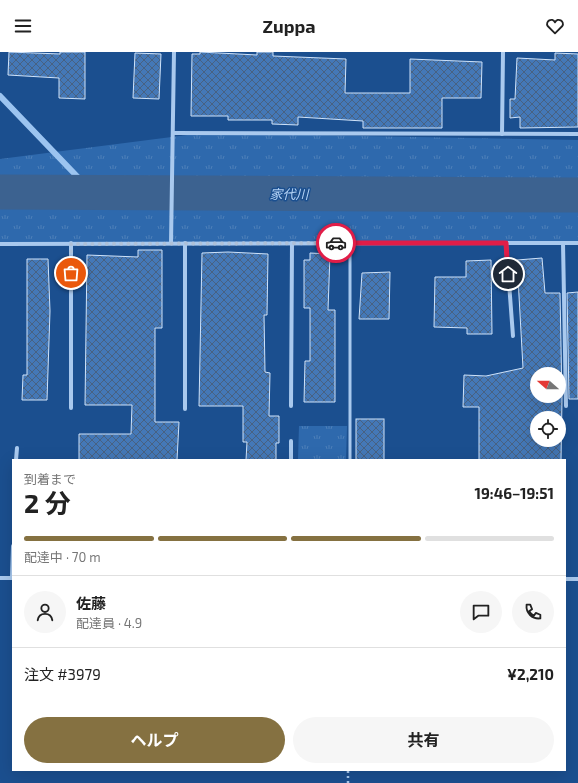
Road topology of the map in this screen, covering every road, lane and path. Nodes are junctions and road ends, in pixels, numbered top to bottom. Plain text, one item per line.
1 (174, 52) edge
2 (504, 52) edge
3 (173, 133) junction
4 (502, 134) junction
5 (578, 134) edge
6 (171, 243) junction
7 (185, 243) junction
8 (292, 243) junction
9 (350, 243) junction
10 (506, 243) junction
11 (563, 243) junction
12 (578, 243) edge
13 (0, 244) edge
14 (71, 244) junction
15 (513, 336) dead end
16 (291, 406) dead end
17 (566, 406) dead end
18 (71, 408) dead end
19 (185, 409) dead end
20 (291, 441) dead end
21 (17, 448) dead end
22 (16, 459) edge
23 (291, 459) edge
24 (350, 459) edge
25 (0, 578) edge
26 (12, 578) edge
27 (566, 579) edge
28 (578, 579) edge
29 (348, 771) edge
30 (348, 783) edge

1 - 3 street
2 - 4 street
3 - 4 street
3 - 6 street
4 - 5 street
6 - 7 street
6 - 14 street
7 - 8 street
7 - 19 street
8 - 9 street
8 - 16 street
9 - 10 street
9 - 24 lane
10 - 11 street
10 - 15 street
11 - 12 street
11 - 17 street
13 - 14 street
14 - 18 street
20 - 23 street
21 - 22 street
25 - 26 street
27 - 28 street
29 - 30 path

